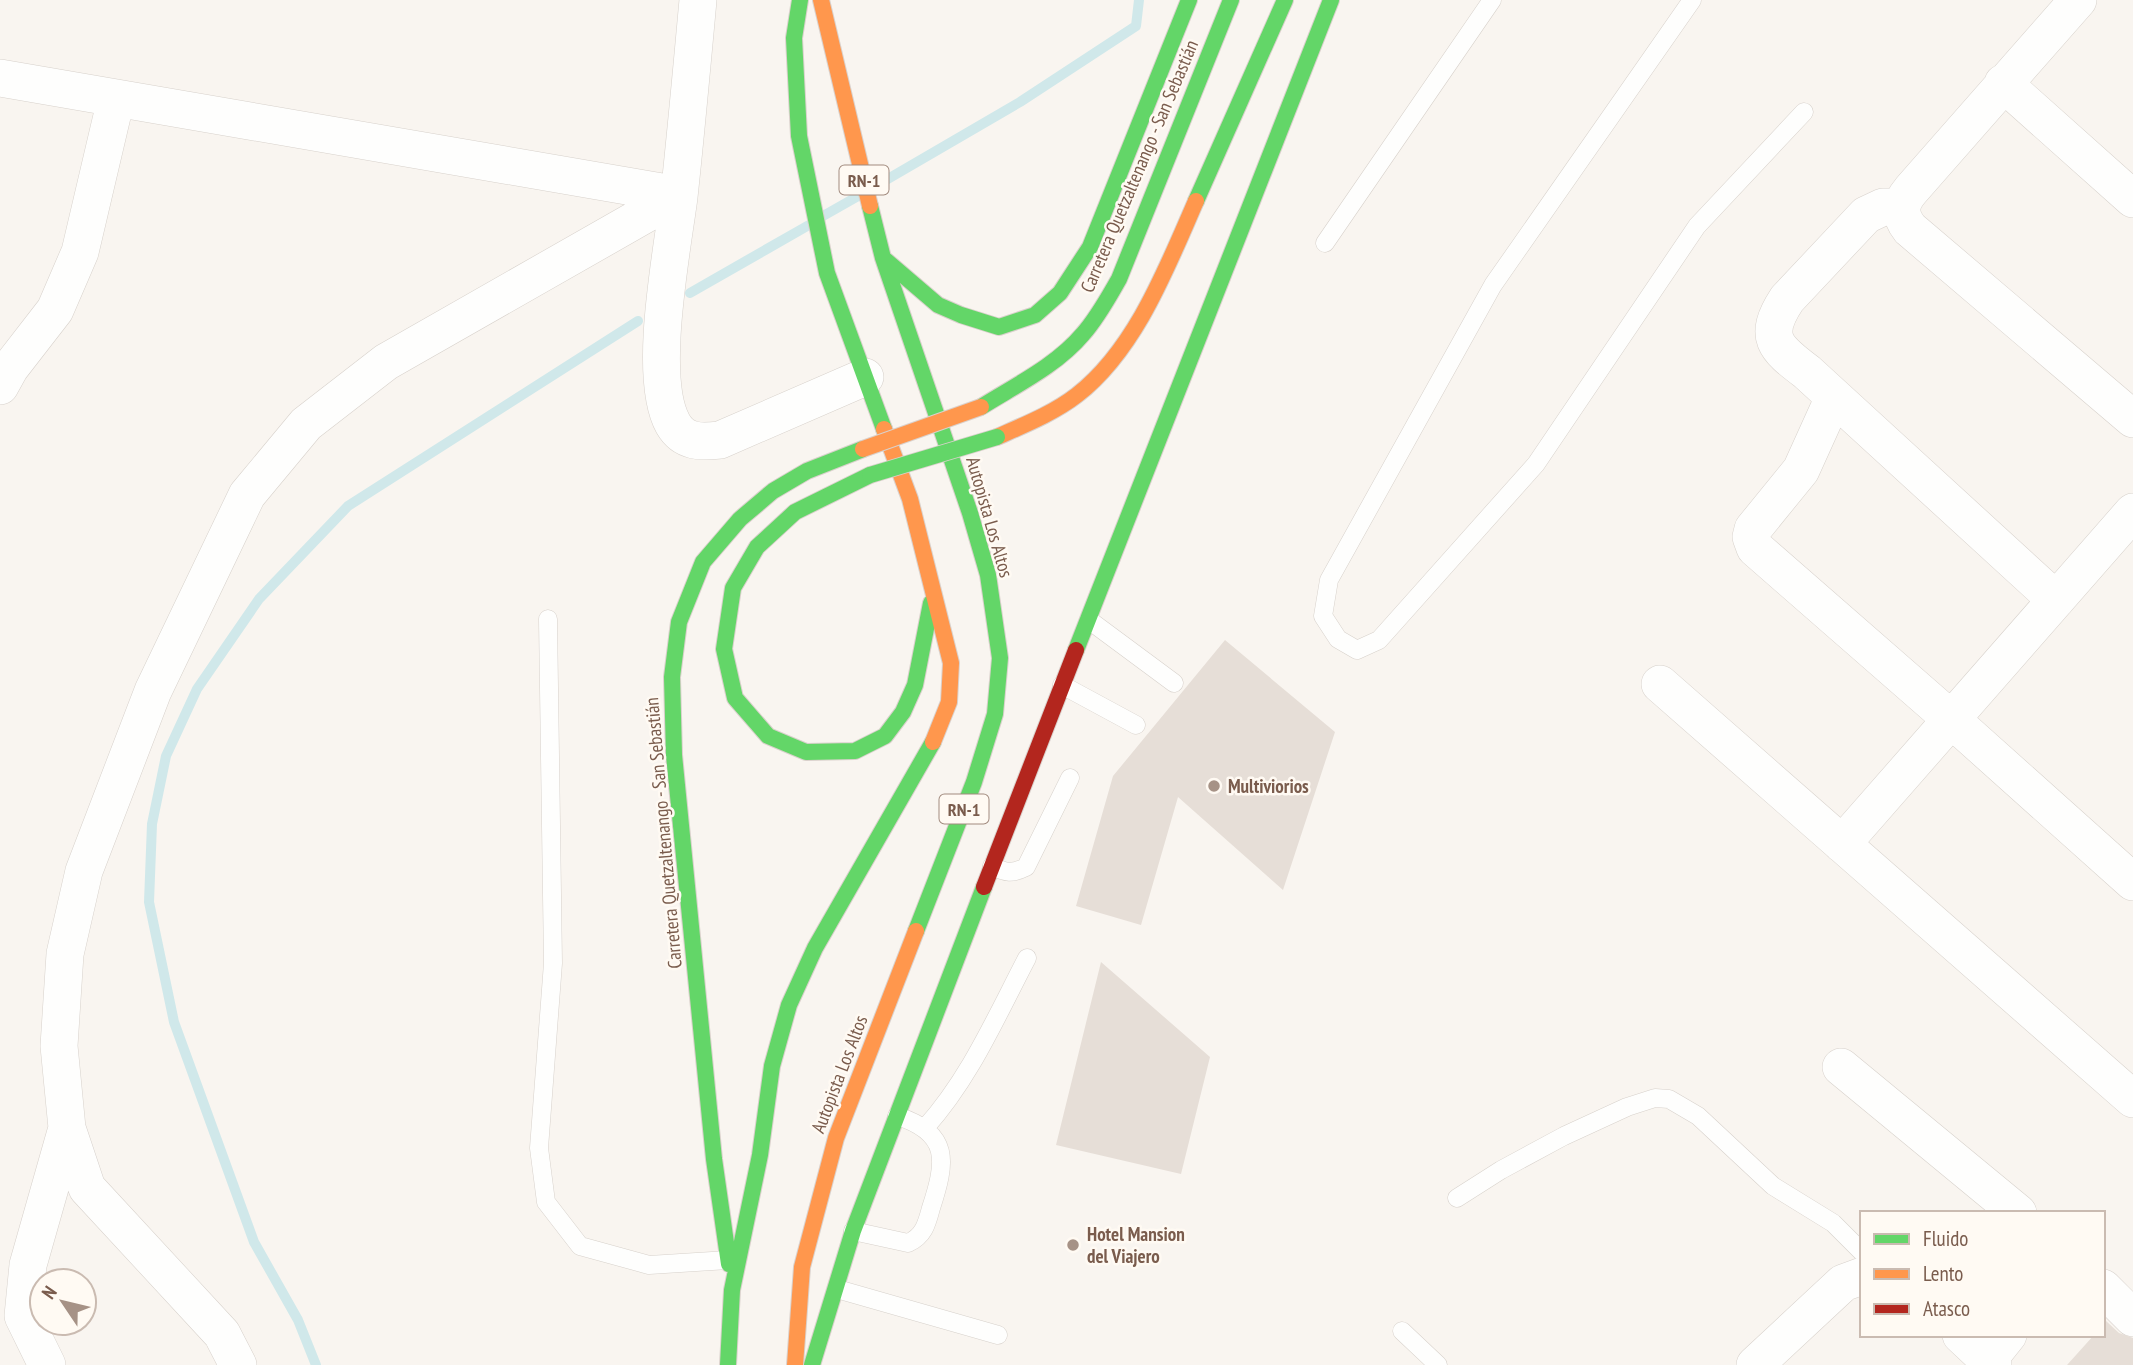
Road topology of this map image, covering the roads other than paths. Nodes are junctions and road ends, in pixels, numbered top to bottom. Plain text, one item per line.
1 (698, 0) edge
2 (800, 0) edge
3 (821, 0) edge
4 (1189, 0) edge
5 (1231, 0) edge
6 (1284, 0) edge
7 (1331, 0) edge
8 (1492, 0) edge
9 (1692, 0) edge
10 (2078, 0) edge
11 (0, 78) edge
12 (2003, 83) junction
13 (116, 99) junction
14 (1804, 112) dead end
15 (679, 195) junction
16 (2133, 199) edge
17 (1901, 211) junction
18 (1325, 243) dead end
19 (882, 253) junction
20 (865, 377) junction
21 (0, 386) edge
22 (1834, 397) junction
23 (2133, 419) edge
24 (2133, 512) edge
25 (933, 590) junction
26 (2056, 600) junction
27 (548, 619) dead end
28 (1088, 620) junction
29 (1174, 683) dead end
30 (1660, 684) dead end
31 (1062, 685) junction
32 (1952, 720) junction
33 (1136, 725) dead end
34 (1070, 778) dead end
35 (1842, 844) junction
36 (992, 866) junction
37 (2133, 882) edge
38 (1027, 958) dead end
39 (1841, 1067) dead end
40 (2133, 1099) edge
41 (897, 1116) junction
42 (67, 1128) junction
43 (925, 1128) junction
44 (1457, 1198) dead end
45 (2016, 1211) edge
46 (853, 1231) junction
47 (1860, 1250) edge
48 (728, 1260) junction
49 (1860, 1277) edge
50 (837, 1289) junction
51 (732, 1290) junction
52 (2105, 1290) edge
53 (2132, 1314) edge
54 (1402, 1331) dead end
55 (998, 1335) dead end
56 (1965, 1337) edge
57 (1996, 1353) edge
58 (47, 1365) edge
59 (238, 1365) edge
60 (728, 1365) edge
61 (795, 1365) edge
62 (812, 1365) edge
63 (1438, 1365) edge
64 (1755, 1365) edge

1 - 15 street
2 - 20 main road, RN-1
3 - 19 main road, Autopista Los Altos / RN-1
4 - 19 main road
5 - 48 main road, Carretera Quetzaltenango - San Sebastián, bridge
6 - 25 main road, bridge
7 - 28 main road
8 - 18 lane
9 - 14 lane
10 - 12 street
11 - 13 street
12 - 16 street
12 - 17 street
13 - 15 street
13 - 21 street
15 - 20 street
15 - 42 street
17 - 22 street
17 - 23 street
19 - 61 main road, Autopista Los Altos / RN-1
20 - 25 main road, RN-1
22 - 26 street
22 - 32 street
24 - 26 street
25 - 51 main road, RN-1
26 - 32 street
27 - 48 lane
28 - 29 lane
28 - 31 main road
30 - 35 street
31 - 33 lane
31 - 36 main road
32 - 35 street
32 - 37 street
34 - 36 lane
35 - 40 street
36 - 41 main road
38 - 43 lane
39 - 45 street
41 - 43 lane
41 - 46 main road
42 - 58 street
42 - 59 street
43 - 46 lane
44 - 47 lane
46 - 50 main road
48 - 51 main road, Carretera Quetzaltenango - San Sebastián
49 - 64 street
50 - 55 lane
50 - 62 main road
51 - 60 main road, RN-1
52 - 53 street
54 - 63 lane
56 - 57 street

